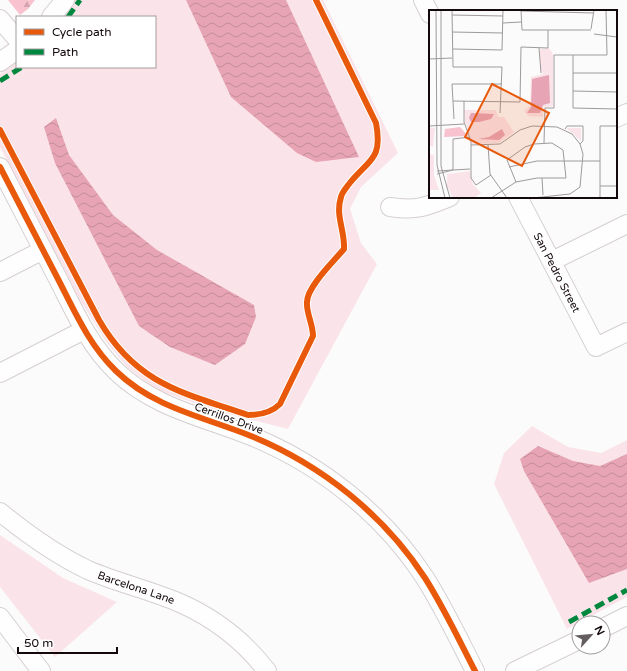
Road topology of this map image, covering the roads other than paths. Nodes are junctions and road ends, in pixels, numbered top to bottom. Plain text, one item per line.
1 (64, 0) edge
2 (423, 0) edge
3 (429, 12) edge
4 (52, 16) edge
5 (0, 19) edge
6 (16, 38) edge
7 (16, 51) edge
8 (0, 62) edge
9 (627, 113) edge
10 (617, 118) edge
11 (0, 167) edge
12 (448, 198) edge
13 (519, 198) edge
14 (390, 207) dead end
15 (627, 224) edge
16 (43, 250) junction
17 (552, 261) junction
18 (0, 272) edge
19 (84, 330) junction
20 (627, 332) edge
21 (0, 373) edge
22 (0, 512) edge
23 (627, 616) edge
24 (0, 617) edge
25 (611, 624) edge
26 (571, 644) edge
27 (41, 671) edge
28 (267, 671) edge
29 (475, 671) edge
30 (515, 671) edge

1 - 4 street
2 - 3 street
5 - 6 street
7 - 8 street
9 - 10 street
11 - 16 street, Cerrillos Drive
12 - 14 street
13 - 17 street, San Pedro Street
15 - 17 street
16 - 18 street
16 - 19 street, Cerrillos Drive
17 - 20 street, San Pedro Street
19 - 21 street
19 - 29 street, Cerrillos Drive
22 - 28 street, Barcelona Lane
23 - 25 street
24 - 27 street
26 - 30 street

